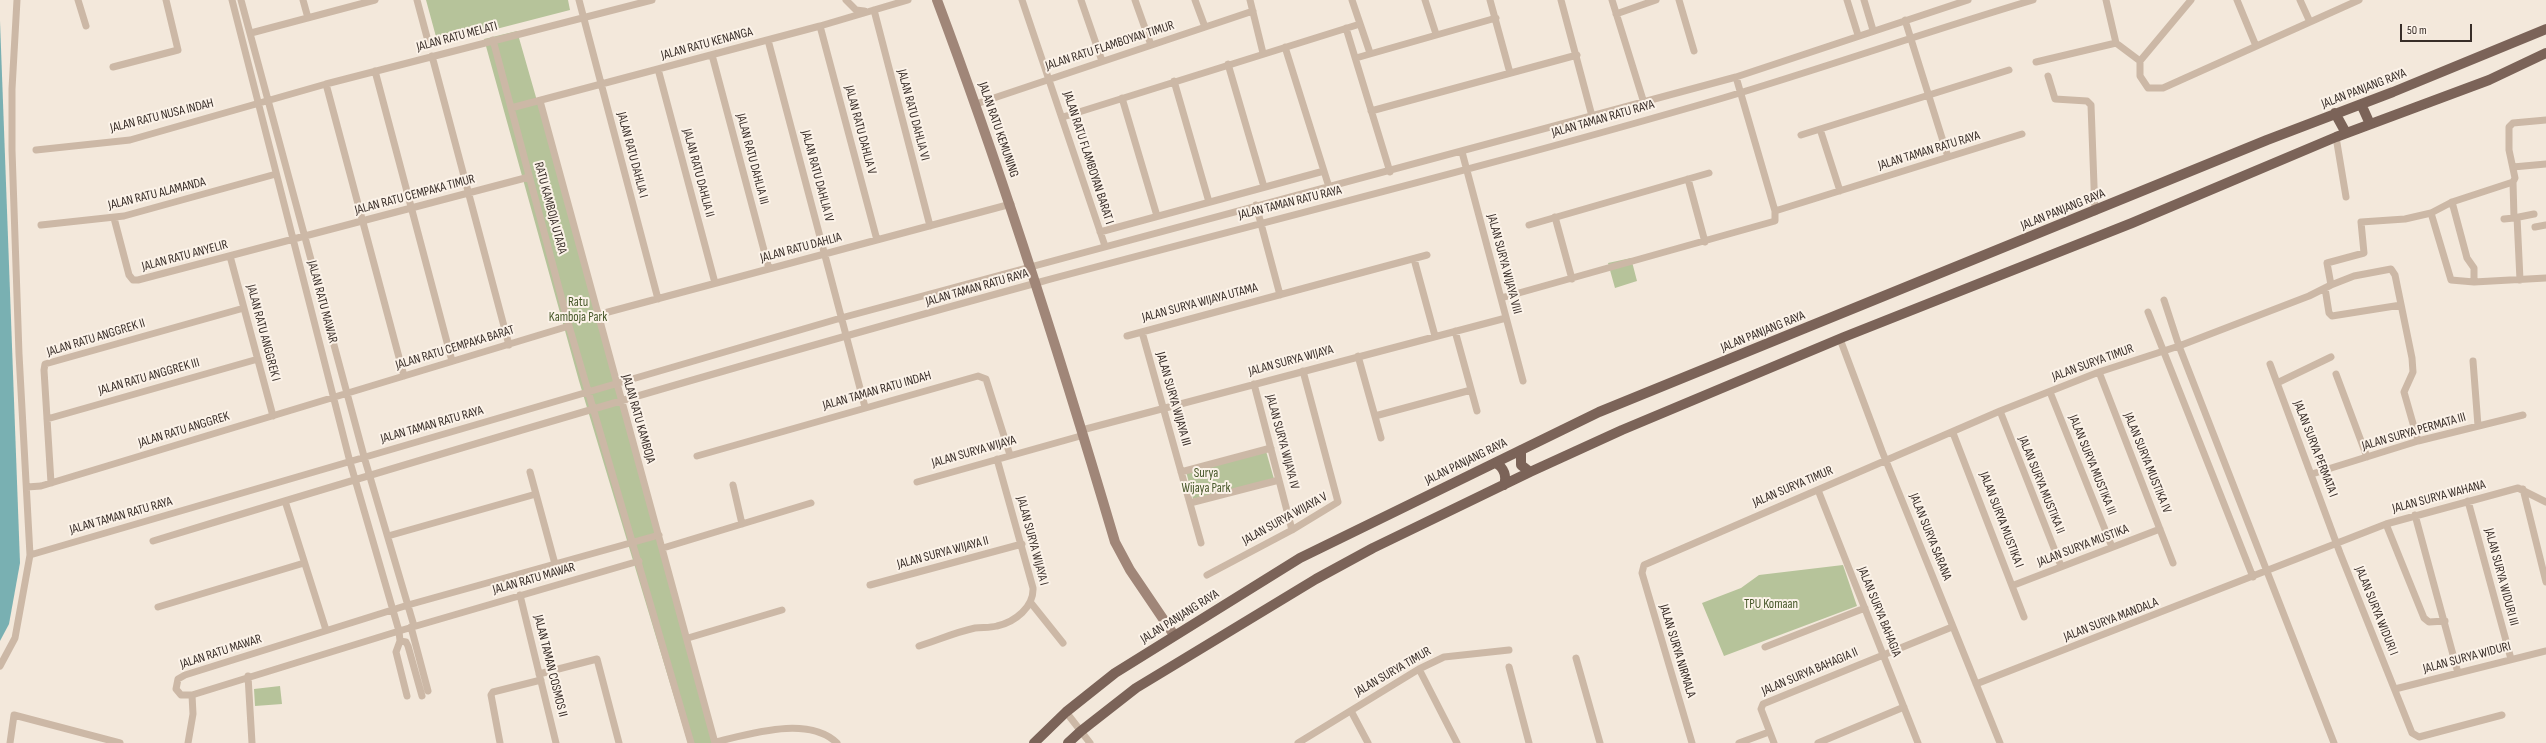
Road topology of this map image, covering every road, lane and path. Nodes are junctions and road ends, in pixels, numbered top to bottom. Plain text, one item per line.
1 (17, 0) edge
2 (78, 0) edge
3 (166, 0) edge
4 (232, 0) edge
5 (241, 0) edge
6 (303, 0) edge
7 (375, 0) edge
8 (417, 0) edge
9 (578, 0) edge
10 (652, 0) edge
11 (846, 0) edge
12 (908, 0) edge
13 (937, 0) edge
14 (1022, 0) edge
15 (1082, 0) edge
16 (1135, 0) edge
17 (1195, 0) edge
18 (1250, 0) edge
19 (1352, 0) edge
20 (1425, 0) edge
21 (1490, 0) edge
22 (1561, 0) edge
23 (1612, 0) edge
24 (1656, 0) edge
25 (1679, 0) edge
26 (1847, 0) edge
27 (1864, 0) edge
28 (1968, 0) edge
29 (2033, 0) edge
30 (2106, 0) edge
31 (2191, 0) edge
32 (2237, 0) edge
33 (2300, 0) edge
34 (2359, 0) edge
35 (356, 2) edge
36 (874, 10) junction
37 (1253, 11) junction
38 (866, 12) junction
39 (1616, 14) junction
40 (583, 17) junction
41 (308, 18) junction
42 (1496, 18) junction
43 (1905, 22) junction
44 (2310, 22) junction
45 (1360, 24) junction
46 (86, 26) dead end
47 (820, 26) junction
48 (1205, 27) junction
49 (1346, 28) junction
50 (2546, 29) edge
51 (1873, 30) junction
52 (251, 33) junction
53 (1436, 34) junction
54 (1858, 35) junction
55 (1910, 36) junction
56 (493, 40) junction
57 (768, 40) junction
58 (428, 41) dead end
59 (2116, 43) junction
60 (1151, 44) junction
61 (2256, 46) junction
62 (1285, 47) junction
63 (1694, 51) dead end
64 (1263, 53) junction
65 (1370, 53) junction
66 (2546, 53) edge
67 (712, 55) junction
68 (1577, 55) junction
69 (432, 56) junction
70 (1356, 58) junction
71 (2140, 60) junction
72 (1102, 61) junction
73 (2036, 62) dead end
74 (1228, 64) junction
75 (113, 67) dead end
76 (658, 69) junction
77 (2008, 70) dead end
78 (375, 71) junction
79 (1510, 73) junction
80 (2048, 76) dead end
81 (1736, 78) junction
82 (1049, 79) junction
83 (1174, 81) junction
84 (326, 84) junction
85 (601, 84) junction
86 (1740, 90) junction
87 (1928, 95) junction
88 (1122, 98) junction
89 (269, 100) junction
90 (540, 101) junction
91 (259, 103) junction
92 (1644, 103) junction
93 (976, 104) junction
94 (2362, 104) junction
95 (511, 108) junction
96 (1371, 111) junction
97 (2336, 113) junction
98 (1592, 116) junction
99 (1063, 117) junction
100 (2546, 120) edge
101 (2370, 124) junction
102 (1820, 129) junction
103 (2346, 133) junction
104 (2022, 134) dead end
105 (1801, 135) dead end
106 (2336, 137) junction
107 (36, 150) dead end
108 (1463, 153) junction
109 (1948, 157) junction
110 (2546, 164) edge
111 (2513, 167) junction
112 (1466, 168) junction
113 (1324, 171) junction
114 (1390, 172) junction
115 (1709, 173) dead end
116 (276, 174) junction
117 (529, 177) junction
118 (1688, 179) junction
119 (2513, 182) junction
120 (1264, 187) junction
121 (1329, 187) junction
122 (1840, 191) junction
123 (469, 193) junction
124 (2346, 197) dead end
125 (1209, 202) junction
126 (2452, 202) junction
127 (1011, 204) junction
128 (1256, 207) junction
129 (412, 208) junction
130 (1775, 211) junction
131 (2095, 212) junction
132 (2431, 212) junction
133 (2534, 214) dead end
134 (1157, 216) junction
135 (1555, 217) junction
136 (2515, 217) junction
137 (114, 218) junction
138 (2504, 219) dead end
139 (363, 221) junction
140 (1260, 221) junction
141 (41, 225) dead end
142 (1529, 225) dead end
143 (2546, 225) edge
144 (930, 226) junction
145 (2535, 227) dead end
146 (1100, 232) junction
147 (306, 237) junction
148 (293, 240) junction
149 (877, 240) junction
150 (1705, 242) junction
151 (1105, 246) junction
152 (825, 254) junction
153 (1427, 255) dead end
154 (230, 256) junction
155 (1414, 259) junction
156 (1032, 268) junction
157 (769, 269) junction
158 (2546, 278) edge
159 (1572, 279) junction
160 (2520, 280) junction
161 (1036, 282) junction
162 (2474, 282) junction
163 (715, 283) junction
164 (2328, 286) junction
165 (1280, 295) junction
166 (658, 298) junction
167 (1501, 298) junction
168 (2164, 300) dead end
169 (2401, 305) junction
170 (244, 308) junction
171 (2148, 312) dead end
172 (597, 315) junction
173 (1506, 318) junction
174 (842, 321) junction
175 (569, 326) junction
176 (1455, 331) junction
177 (1142, 332) junction
178 (846, 336) junction
179 (1127, 336) dead end
180 (1435, 336) junction
181 (1840, 339) junction
182 (509, 345) junction
183 (2179, 346) junction
184 (2164, 351) junction
185 (1358, 356) junction
186 (2331, 357) dead end
187 (258, 359) junction
188 (452, 361) junction
189 (2473, 361) dead end
190 (2270, 364) dead end
191 (1303, 371) junction
192 (2099, 372) junction
193 (2336, 374) dead end
194 (404, 376) junction
195 (1523, 381) dead end
196 (2277, 383) junction
197 (1254, 384) junction
198 (617, 386) junction
199 (1471, 390) junction
200 (2050, 392) junction
201 (589, 393) junction
202 (348, 394) junction
203 (334, 398) junction
204 (621, 399) junction
205 (865, 407) junction
206 (593, 408) junction
207 (1163, 408) junction
208 (1477, 411) dead end
209 (2000, 411) junction
210 (2522, 415) dead end
211 (273, 416) junction
212 (1375, 416) junction
213 (47, 419) junction
214 (2478, 426) junction
215 (1083, 432) junction
216 (1953, 433) junction
217 (1381, 438) dead end
218 (2216, 441) junction
219 (2418, 441) junction
220 (2202, 447) junction
221 (1271, 448) junction
222 (1521, 450) junction
223 (1010, 455) junction
224 (697, 456) dead end
225 (2367, 457) junction
226 (365, 459) junction
227 (997, 459) junction
228 (1886, 460) junction
229 (350, 463) junction
230 (1496, 463) junction
231 (530, 472) dead end
232 (1181, 472) junction
233 (1530, 472) junction
234 (369, 473) junction
235 (2312, 474) junction
236 (355, 478) junction
237 (1279, 480) junction
238 (917, 482) dead end
239 (51, 483) junction
240 (733, 485) dead end
241 (1504, 485) junction
242 (27, 487) junction
243 (2523, 489) junction
244 (1818, 490) junction
245 (536, 494) junction
246 (285, 500) junction
247 (2468, 501) junction
248 (2546, 502) edge
249 (812, 503) dead end
250 (1190, 504) junction
251 (2415, 515) junction
252 (742, 524) junction
253 (2386, 524) junction
254 (2160, 529) junction
255 (1292, 530) junction
256 (659, 535) junction
257 (388, 536) junction
258 (153, 541) dead end
259 (634, 542) junction
260 (2336, 542) junction
261 (1201, 543) dead end
262 (1022, 544) junction
263 (2112, 547) junction
264 (663, 548) junction
265 (30, 555) junction
266 (639, 561) junction
267 (304, 563) junction
268 (2173, 563) dead end
269 (555, 564) junction
270 (1644, 565) joint
271 (2061, 566) junction
272 (2268, 571) junction
273 (1207, 576) dead end
274 (2253, 577) junction
275 (2546, 582) edge
276 (870, 585) dead end
277 (2014, 585) junction
278 (520, 595) junction
279 (1031, 603) junction
280 (408, 605) junction
281 (158, 607) dead end
282 (1865, 608) junction
283 (393, 609) junction
284 (782, 610) dead end
285 (2024, 617) dead end
286 (2445, 621) junction
287 (413, 627) junction
288 (1952, 627) junction
289 (326, 630) junction
290 (399, 630) junction
291 (1174, 635) junction
292 (688, 638) junction
293 (400, 641) junction
294 (1063, 643) dead end
295 (920, 646) dead end
296 (1765, 647) dead end
297 (1509, 650) dead end
298 (2546, 651) edge
299 (1883, 654) junction
300 (1576, 658) dead end
301 (2512, 659) junction
302 (0, 666) edge
303 (1509, 667) dead end
304 (1419, 669) junction
305 (2458, 673) junction
306 (248, 676) junction
307 (540, 677) junction
308 (1976, 684) junction
309 (2394, 689) junction
310 (192, 695) junction
311 (407, 696) dead end
312 (1904, 707) junction
313 (1351, 710) junction
314 (1066, 712) junction
315 (2502, 715) dead end
316 (1081, 731) junction
317 (1769, 732) junction
318 (104, 741) edge
319 (10, 743) edge
320 (120, 743) edge
321 (188, 743) edge
322 (252, 743) edge
323 (500, 743) edge
324 (556, 743) edge
325 (619, 743) edge
326 (691, 743) edge
327 (715, 743) edge
328 (837, 743) edge
329 (1034, 743) edge
330 (1068, 743) edge
331 (1090, 743) edge
332 (1298, 743) edge
333 (1368, 743) edge
334 (1457, 743) edge
335 (1529, 743) edge
336 (1600, 743) edge
337 (1692, 743) edge
338 (1739, 743) edge
339 (1774, 743) edge
340 (1818, 743) edge
341 (1918, 743) edge
342 (2000, 743) edge
343 (2334, 743) edge

1 - 242 street
2 - 46 street
3 - 75 street
4 - 91 street, JALAN RATU MAWAR
5 - 52 street, JALAN RATU MAWAR
6 - 41 street
7 - 35 street
8 - 58 street
9 - 40 street, JALAN RATU DAHLIA I
10 - 40 street, JALAN RATU MELATI
11 - 38 street
12 - 36 street, JALAN RATU KENANGA
13 - 93 street, JALAN RATU KEMUNING
14 - 82 street, JALAN RATU FLAMBOYAN BARAT I
15 - 72 street
16 - 60 street
17 - 48 street
18 - 37 street
19 - 45 street
20 - 53 street
21 - 42 street
22 - 68 street
23 - 39 street
24 - 39 street
25 - 63 street
26 - 54 street
27 - 51 street
28 - 43 street, JALAN TAMAN RATU RAYA
29 - 55 street, JALAN TAMAN RATU RAYA
30 - 59 street
31 - 71 street
32 - 61 street
33 - 44 street
34 - 44 street
35 - 41 street
36 - 38 street, JALAN RATU KENANGA
36 - 144 street, JALAN RATU DAHLIA VI
37 - 48 street, JALAN RATU FLAMBOYAN TIMUR
37 - 64 street
38 - 47 street, JALAN RATU KENANGA
39 - 92 street
40 - 56 street, JALAN RATU MELATI
40 - 85 street, JALAN RATU DAHLIA I
41 - 52 street
42 - 53 street
42 - 79 street
43 - 51 street, JALAN TAMAN RATU RAYA
43 - 55 street
44 - 61 street
45 - 49 street
45 - 65 street
47 - 57 street, JALAN RATU KENANGA
47 - 149 street, JALAN RATU DAHLIA V
48 - 60 street, JALAN RATU FLAMBOYAN TIMUR
49 - 62 street
49 - 70 street
50 - 94 main road, JALAN PANJANG RAYA
51 - 54 street, JALAN TAMAN RATU RAYA
52 - 89 street, JALAN RATU MAWAR
53 - 65 street
54 - 81 street, JALAN TAMAN RATU RAYA
55 - 86 street, JALAN TAMAN RATU RAYA
55 - 87 street
56 - 69 street, JALAN RATU MELATI
56 - 95 street, RATU KAMBOJA UTARA
57 - 67 street, JALAN RATU KENANGA
57 - 152 street, JALAN RATU DAHLIA IV
59 - 71 street
59 - 73 street
60 - 72 street, JALAN RATU FLAMBOYAN TIMUR
61 - 71 street
62 - 64 street
62 - 113 street
64 - 74 street
65 - 70 street
66 - 101 main road
67 - 76 street, JALAN RATU KENANGA
67 - 157 street, JALAN RATU DAHLIA III
68 - 79 street
68 - 98 street
69 - 78 street, JALAN RATU MELATI
69 - 123 street
70 - 96 street
72 - 82 street, JALAN RATU FLAMBOYAN TIMUR
74 - 83 street
74 - 120 street
76 - 85 street, JALAN RATU KENANGA
76 - 163 street, JALAN RATU DAHLIA II
77 - 87 street
78 - 84 street, JALAN RATU MELATI
78 - 129 street
79 - 96 street
80 - 131 street
81 - 86 street
81 - 92 street, JALAN TAMAN RATU RAYA
82 - 93 street, JALAN RATU FLAMBOYAN TIMUR
82 - 99 street, JALAN RATU FLAMBOYAN BARAT I
83 - 88 street
83 - 125 street
84 - 89 street, JALAN RATU MELATI
84 - 139 street
85 - 90 street, JALAN RATU KENANGA
85 - 166 street, JALAN RATU DAHLIA I
86 - 112 street, JALAN TAMAN RATU RAYA
86 - 130 street
87 - 102 street
87 - 109 street
88 - 99 street
88 - 134 street
89 - 91 street, JALAN RATU NUSA INDAH
89 - 147 street, JALAN RATU MAWAR
90 - 95 street, JALAN RATU KENANGA
90 - 172 street, JALAN RATU KAMBOJA
91 - 107 street, JALAN RATU NUSA INDAH
91 - 116 street, JALAN RATU MAWAR
92 - 98 street, JALAN TAMAN RATU RAYA
93 - 127 street, JALAN RATU KEMUNING
94 - 97 main road, JALAN PANJANG RAYA
94 - 101 main road
95 - 117 street, RATU KAMBOJA UTARA
96 - 114 street
97 - 103 main road
97 - 131 main road, JALAN PANJANG RAYA
98 - 108 street, JALAN TAMAN RATU RAYA
99 - 146 street, JALAN RATU FLAMBOYAN BARAT I
100 - 111 street
101 - 103 main road
102 - 105 street
102 - 122 street
103 - 106 main road
104 - 109 street, JALAN TAMAN RATU RAYA
106 - 124 street
106 - 181 main road
108 - 112 street, JALAN SURYA WIJAYA VIII
108 - 114 street, JALAN TAMAN RATU RAYA
109 - 122 street, JALAN TAMAN RATU RAYA
110 - 111 street
111 - 119 street
112 - 140 street, JALAN TAMAN RATU RAYA
112 - 167 street, JALAN SURYA WIJAYA VIII
113 - 120 street
113 - 121 street
114 - 121 street, JALAN TAMAN RATU RAYA
115 - 118 street
116 - 137 street, JALAN RATU ALAMANDA
116 - 148 street, JALAN RATU MAWAR
117 - 123 street, JALAN RATU CEMPAKA TIMUR
117 - 175 street, RATU KAMBOJA UTARA
118 - 135 street
118 - 150 street
119 - 126 street
119 - 136 street
120 - 125 street
121 - 128 street, JALAN TAMAN RATU RAYA
122 - 130 street, JALAN TAMAN RATU RAYA
123 - 129 street, JALAN RATU CEMPAKA TIMUR
123 - 182 street
125 - 134 street
126 - 132 street
126 - 162 street
127 - 144 street, JALAN RATU DAHLIA
127 - 156 street, JALAN RATU KEMUNING
128 - 140 street
128 - 151 street, JALAN TAMAN RATU RAYA
129 - 139 street, JALAN RATU CEMPAKA TIMUR
129 - 188 street
130 - 150 street
131 - 222 main road, JALAN PANJANG RAYA
132 - 162 street
132 - 164 street
133 - 136 street
134 - 146 street
135 - 142 street
135 - 159 street
136 - 138 street
136 - 160 street
137 - 141 street, JALAN RATU ALAMANDA
137 - 154 street, JALAN RATU ANYELIR
139 - 147 street, JALAN RATU CEMPAKA TIMUR
139 - 194 street
140 - 161 street, JALAN TAMAN RATU RAYA
140 - 165 street
143 - 145 street
144 - 149 street, JALAN RATU DAHLIA
146 - 151 street, JALAN RATU FLAMBOYAN BARAT I
147 - 148 street, JALAN RATU ANYELIR
147 - 202 street, JALAN RATU MAWAR
148 - 154 street, JALAN RATU ANYELIR
148 - 203 street, JALAN RATU MAWAR
149 - 152 street, JALAN RATU DAHLIA
150 - 159 street
151 - 156 street, JALAN TAMAN RATU RAYA
152 - 157 street, JALAN RATU DAHLIA
152 - 174 street, JALAN RATU DAHLIA IV
153 - 155 street, JALAN SURYA WIJAYA UTAMA
154 - 170 street, JALAN RATU ANGGREK I
155 - 165 street, JALAN SURYA WIJAYA UTAMA
155 - 180 street
156 - 161 street
156 - 174 street, JALAN TAMAN RATU RAYA
157 - 163 street, JALAN RATU DAHLIA
158 - 160 street
159 - 167 street
160 - 162 street
161 - 178 street, JALAN TAMAN RATU RAYA
161 - 215 street
163 - 166 street, JALAN RATU DAHLIA
164 - 169 street
164 - 169 street, JALAN SURYA TIMUR
164 - 183 street, JALAN SURYA TIMUR
165 - 177 street, JALAN SURYA WIJAYA UTAMA
166 - 172 street, JALAN RATU DAHLIA
167 - 173 street, JALAN SURYA WIJAYA VIII
168 - 183 street
169 - 219 street, JALAN SURYA TIMUR
170 - 187 street, JALAN RATU ANGGREK I
170 - 213 street, JALAN RATU ANGGREK II
171 - 184 street
172 - 198 street, JALAN RATU KAMBOJA
173 - 176 street, JALAN SURYA WIJAYA
173 - 195 street, JALAN SURYA WIJAYA VIII
174 - 178 street
174 - 198 street, JALAN TAMAN RATU RAYA
175 - 182 street, JALAN RATU CEMPAKA BARAT
175 - 201 street, RATU KAMBOJA UTARA
176 - 180 street, JALAN SURYA WIJAYA
176 - 199 street
177 - 179 street, JALAN SURYA WIJAYA UTAMA
177 - 207 street, JALAN SURYA WIJAYA III
178 - 204 street, JALAN TAMAN RATU RAYA
178 - 205 street
180 - 185 street, JALAN SURYA WIJAYA
181 - 228 street, JALAN SURYA SARANA
181 - 233 main road
182 - 188 street, JALAN RATU CEMPAKA BARAT
183 - 184 street, JALAN SURYA TIMUR
183 - 218 street
184 - 192 street, JALAN SURYA TIMUR
184 - 220 street
185 - 191 street, JALAN SURYA WIJAYA
185 - 212 street
186 - 196 street
187 - 211 street, JALAN RATU ANGGREK I
187 - 213 street, JALAN RATU ANGGREK III
188 - 194 street, JALAN RATU CEMPAKA BARAT
189 - 214 street
190 - 196 street, JALAN SURYA PERMATA I
191 - 197 street, JALAN SURYA WIJAYA
191 - 255 street, JALAN SURYA WIJAYA V
192 - 200 street, JALAN SURYA TIMUR
192 - 254 street, JALAN SURYA MUSTIKA IV
193 - 225 street
194 - 202 street, JALAN RATU CEMPAKA BARAT
196 - 235 street, JALAN SURYA PERMATA I
197 - 207 street, JALAN SURYA WIJAYA
197 - 221 street, JALAN SURYA WIJAYA IV
198 - 201 street, JALAN TAMAN RATU RAYA
198 - 204 street, JALAN RATU KAMBOJA
199 - 208 street
199 - 212 street
200 - 209 street, JALAN SURYA TIMUR
200 - 263 street, JALAN SURYA MUSTIKA III
201 - 206 street
201 - 226 street, JALAN TAMAN RATU RAYA
202 - 203 street, JALAN RATU ANGGREK
202 - 226 street, JALAN RATU MAWAR
203 - 211 street, JALAN RATU ANGGREK
203 - 229 street, JALAN RATU MAWAR
204 - 206 street, JALAN TAMAN RATU RAYA
204 - 256 street, JALAN RATU KAMBOJA
205 - 223 street, JALAN TAMAN RATU INDAH
205 - 224 street, JALAN TAMAN RATU INDAH
206 - 234 street, JALAN TAMAN RATU RAYA
206 - 259 street
207 - 215 street, JALAN SURYA WIJAYA
207 - 232 street, JALAN SURYA WIJAYA III
209 - 216 street, JALAN SURYA TIMUR
209 - 271 street, JALAN SURYA MUSTIKA II
210 - 214 street, JALAN SURYA PERMATA III
211 - 239 street, JALAN RATU ANGGREK
212 - 217 street
213 - 239 street, JALAN RATU ANGGREK II
214 - 219 street, JALAN SURYA PERMATA III
215 - 223 street, JALAN SURYA WIJAYA
215 - 291 street
216 - 228 street, JALAN SURYA TIMUR
216 - 277 street, JALAN SURYA MUSTIKA I
218 - 220 street
218 - 272 street
219 - 225 street, JALAN SURYA PERMATA III
220 - 274 street
221 - 232 street
221 - 237 street, JALAN SURYA WIJAYA IV
222 - 230 main road, JALAN PANJANG RAYA
222 - 233 main road
223 - 227 street, JALAN SURYA WIJAYA
225 - 235 street, JALAN SURYA PERMATA III
226 - 229 street, JALAN TAMAN RATU RAYA
226 - 234 street, JALAN RATU MAWAR
227 - 238 street, JALAN SURYA WIJAYA
227 - 262 street, JALAN SURYA WIJAYA I
228 - 244 street, JALAN SURYA TIMUR
228 - 288 street, JALAN SURYA SARANA
229 - 236 street, JALAN RATU MAWAR
229 - 265 street, JALAN TAMAN RATU RAYA
230 - 241 main road
230 - 291 main road, JALAN PANJANG RAYA
231 - 245 street, JALAN RATU MAWAR
232 - 250 street, JALAN SURYA WIJAYA III
233 - 241 main road
234 - 236 street, JALAN TAMAN RATU RAYA
234 - 257 street, JALAN RATU MAWAR
235 - 260 street, JALAN SURYA PERMATA I
236 - 246 street, JALAN TAMAN RATU RAYA
236 - 283 street, JALAN RATU MAWAR
237 - 250 street
237 - 255 street, JALAN SURYA WIJAYA IV
239 - 242 street, JALAN RATU ANGGREK
240 - 252 street
241 - 316 main road
242 - 265 street
243 - 247 street, JALAN SURYA WAHANA
243 - 248 street
243 - 275 street
244 - 270 street, JALAN SURYA TIMUR
244 - 282 street, JALAN SURYA BAHAGIA
245 - 257 street
245 - 269 street, JALAN RATU MAWAR
246 - 258 street, JALAN TAMAN RATU RAYA
246 - 267 street
247 - 251 street, JALAN SURYA WAHANA
247 - 301 street, JALAN SURYA WIDURI III
249 - 252 street
250 - 261 street, JALAN SURYA WIJAYA III
251 - 253 street, JALAN SURYA WAHANA
251 - 286 street
252 - 264 street
253 - 260 street, JALAN SURYA WAHANA
253 - 286 street
254 - 263 street, JALAN SURYA MUSTIKA
254 - 268 street, JALAN SURYA MUSTIKA IV
255 - 273 street, JALAN SURYA WIJAYA V
256 - 259 street, JALAN RATU MAWAR
256 - 264 street, JALAN RATU KAMBOJA
257 - 280 street, JALAN RATU MAWAR
259 - 266 street
259 - 269 street, JALAN RATU MAWAR
260 - 272 street, JALAN SURYA MANDALA
260 - 309 street, JALAN SURYA WIDURI I
262 - 276 street, JALAN SURYA WIJAYA II
262 - 279 street, JALAN SURYA WIJAYA I
263 - 271 street, JALAN SURYA MUSTIKA
264 - 292 street, JALAN RATU KAMBOJA
265 - 302 street
266 - 278 street, JALAN RATU MAWAR
266 - 326 street
267 - 281 street
267 - 289 street
269 - 280 street, JALAN RATU MAWAR
270 - 337 street, JALAN SURYA NIRMALA
271 - 277 street, JALAN SURYA MUSTIKA
272 - 274 street, JALAN SURYA MANDALA
272 - 343 street
274 - 308 street, JALAN SURYA MANDALA
277 - 285 street, JALAN SURYA MUSTIKA I
278 - 287 street, JALAN RATU MAWAR
278 - 307 street, JALAN TAMAN COSMOS II
279 - 294 street
279 - 295 street, JALAN SURYA WIJAYA I
280 - 283 street, JALAN RATU MAWAR
280 - 287 street, JALAN RATU MAWAR
282 - 296 street
282 - 299 street, JALAN SURYA BAHAGIA
283 - 289 street, JALAN RATU MAWAR
283 - 290 street, JALAN RATU MAWAR
284 - 292 street
286 - 305 street
287 - 290 street, JALAN RATU MAWAR
287 - 293 street
288 - 299 street, JALAN SURYA BAHAGIA II
288 - 308 street, JALAN SURYA SARANA
289 - 310 street, JALAN RATU MAWAR
290 - 293 street
290 - 306 street, JALAN RATU MAWAR
291 - 314 main road, JALAN PANJANG RAYA
292 - 327 street, JALAN RATU KAMBOJA
293 - 311 street
297 - 304 street, JALAN SURYA TIMUR
298 - 301 street, JALAN SURYA WIDURI
299 - 312 street, JALAN SURYA BAHAGIA
299 - 317 street, JALAN SURYA BAHAGIA II
300 - 336 street
301 - 305 street, JALAN SURYA WIDURI
303 - 335 street
304 - 313 street, JALAN SURYA TIMUR
304 - 334 street
305 - 309 street, JALAN SURYA WIDURI
306 - 310 street, JALAN RATU MAWAR
306 - 322 street
307 - 323 street
307 - 324 street, JALAN TAMAN COSMOS II
307 - 325 street
308 - 342 street, JALAN SURYA SARANA
309 - 315 street, JALAN SURYA WIDURI I
310 - 321 street
312 - 340 street
312 - 341 street, JALAN SURYA BAHAGIA
313 - 332 street, JALAN SURYA TIMUR
313 - 333 street
314 - 316 street
314 - 329 main road, JALAN PANJANG RAYA
316 - 330 main road
316 - 331 street
317 - 338 street
317 - 339 street, JALAN SURYA BAHAGIA II
318 - 319 street
318 - 320 street
327 - 328 street

